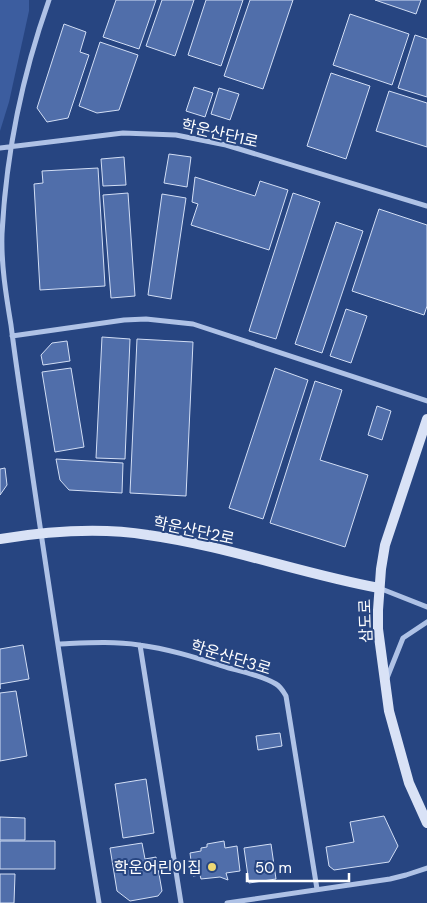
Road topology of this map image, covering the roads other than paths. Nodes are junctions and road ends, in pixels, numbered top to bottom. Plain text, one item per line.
1 (49, 0) edge
2 (11, 147) junction
3 (0, 148) edge
4 (427, 206) edge
5 (12, 336) junction
6 (427, 401) edge
7 (427, 419) edge
8 (40, 533) junction
9 (0, 539) edge
10 (379, 588) junction
11 (427, 608) edge
12 (427, 622) edge
13 (58, 644) junction
14 (140, 645) junction
15 (385, 686) junction
16 (427, 823) edge
17 (427, 868) edge
18 (317, 889) junction
19 (99, 903) edge
20 (181, 903) edge
21 (227, 903) edge

1 - 2 street
2 - 3 street, 학운산단1로
2 - 4 street, 학운산단1로
2 - 5 street
5 - 6 street
5 - 8 street
7 - 10 street, 삼도로
8 - 9 street, 학운산단2로
8 - 10 street, 학운산단2로
8 - 13 street
10 - 11 street
10 - 15 street, 삼도로
12 - 15 street
13 - 14 street, 학운산단3로
13 - 19 street
14 - 18 street, 학운산단3로
14 - 20 street
15 - 16 street, 삼도로
17 - 18 street
18 - 21 street

